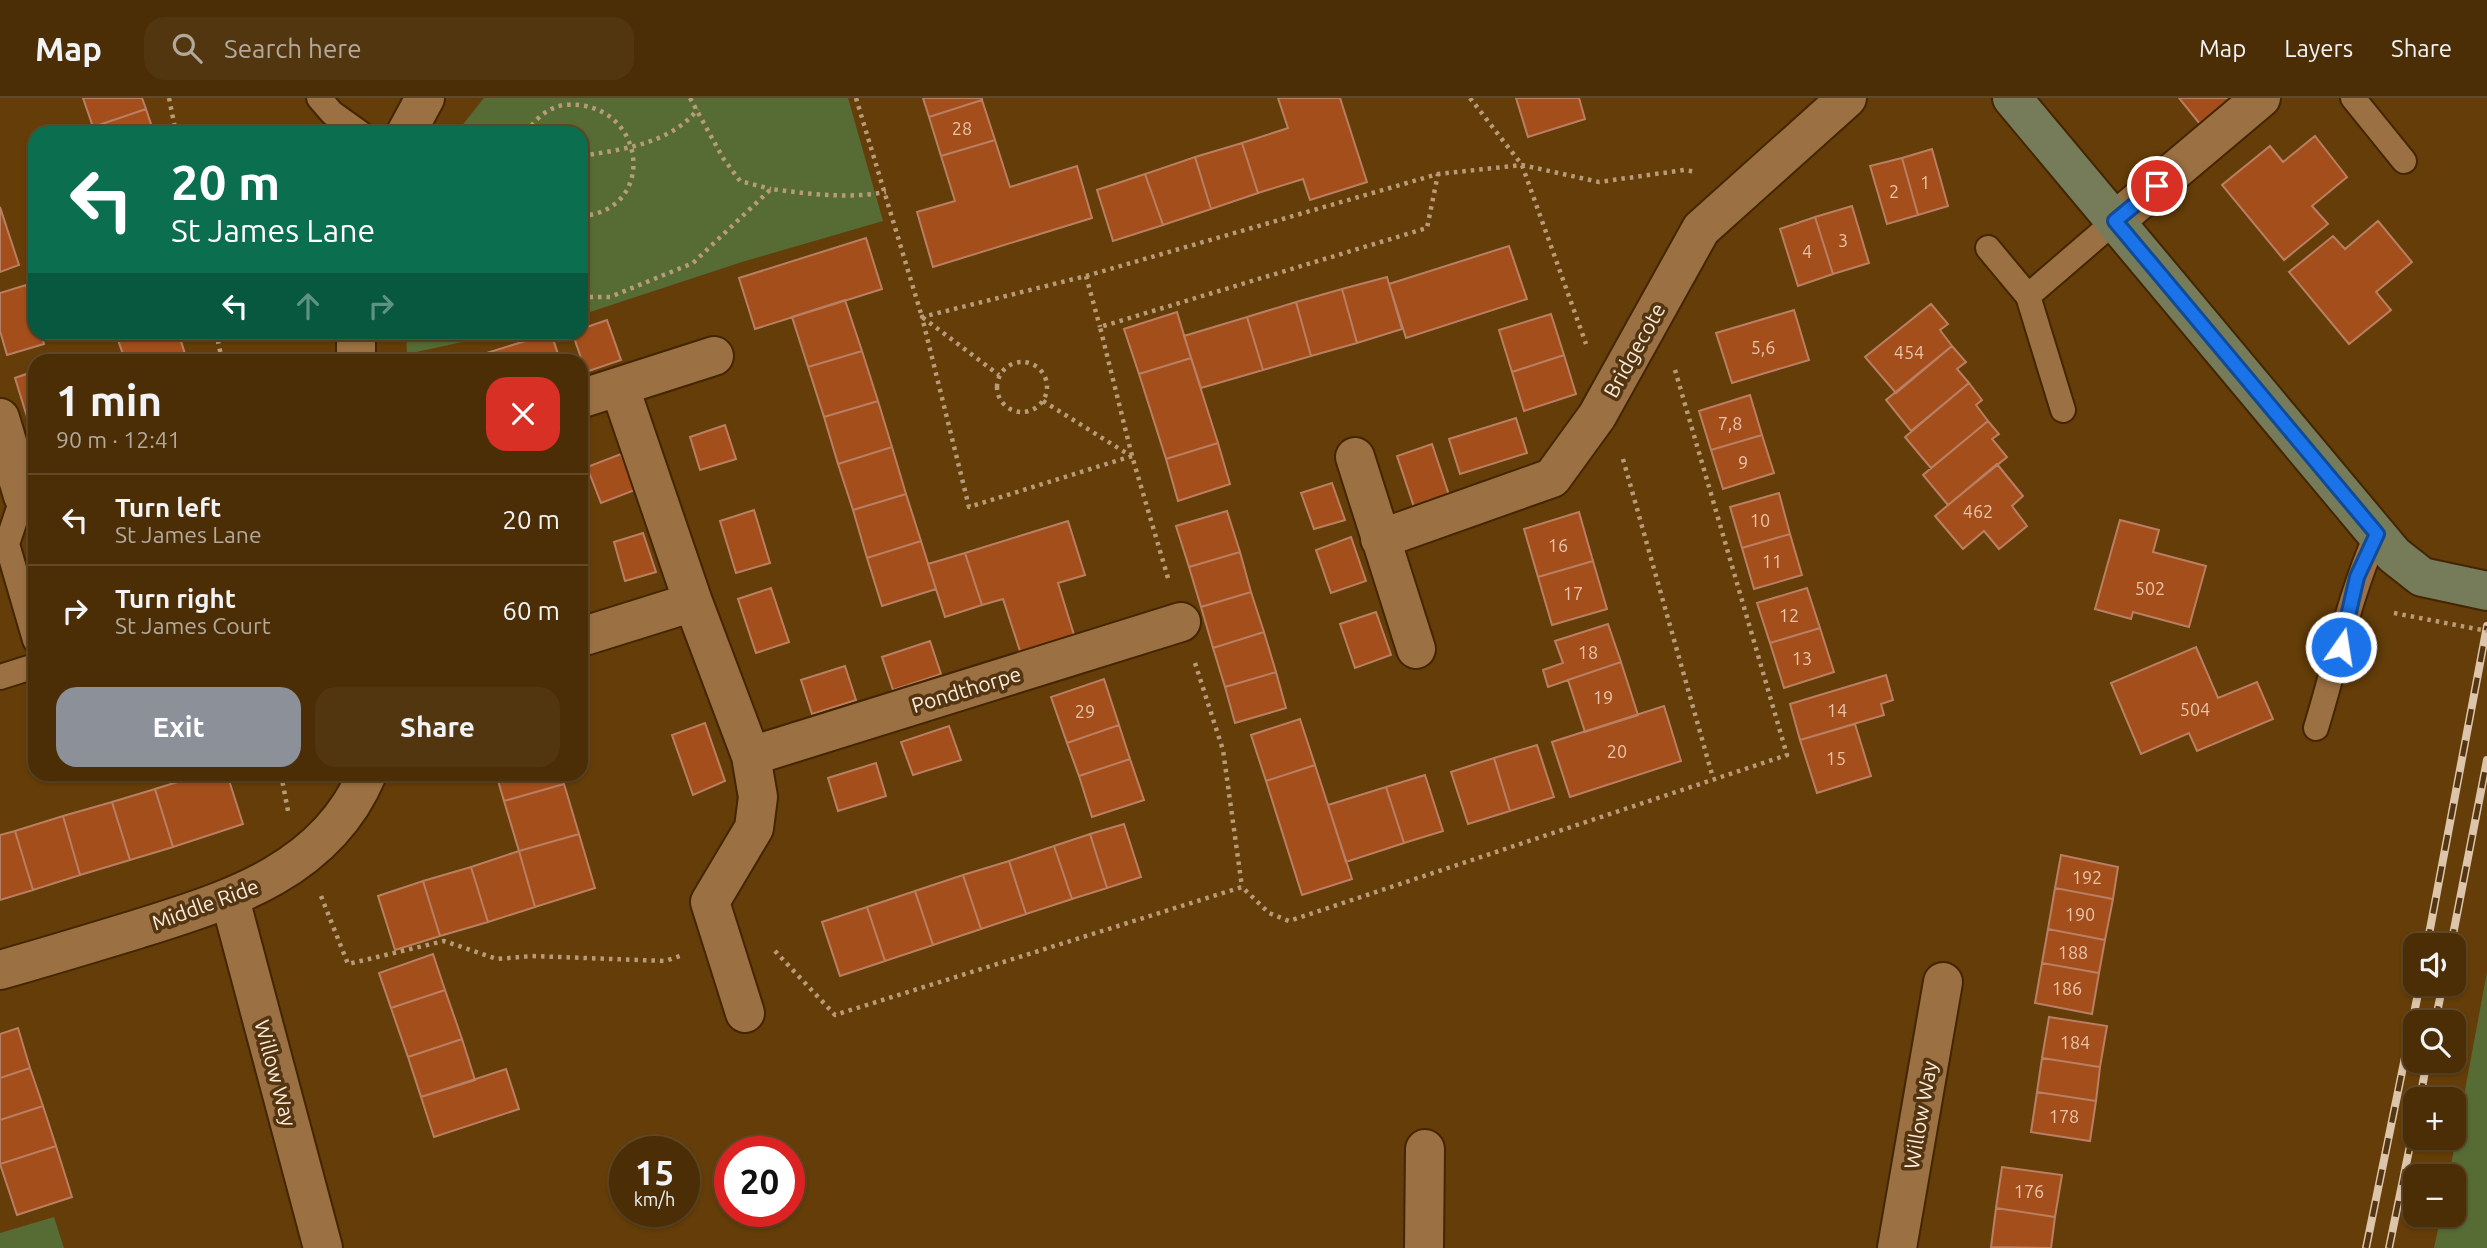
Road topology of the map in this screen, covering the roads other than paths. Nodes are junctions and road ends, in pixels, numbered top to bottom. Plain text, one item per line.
1 (319, 98) edge
2 (425, 98) edge
3 (1847, 98) edge
4 (2012, 98) edge
5 (2261, 98) edge
6 (2353, 98) edge
7 (350, 126) edge
8 (410, 126) edge
9 (2404, 161) dead end
10 (2115, 221) junction
11 (1988, 248) dead end
12 (2028, 296) junction
13 (714, 356) dead end
14 (620, 388) junction
15 (588, 397) edge
16 (2063, 410) dead end
17 (0, 418) edge
18 (1355, 457) dead end
19 (28, 491) edge
20 (28, 496) edge
21 (2377, 534) junction
22 (1380, 539) junction
23 (2487, 591) edge
24 (693, 602) junction
25 (28, 616) edge
26 (1181, 622) road end
27 (588, 635) edge
28 (1416, 649) dead end
29 (28, 668) edge
30 (0, 677) edge
31 (2316, 728) dead end
32 (751, 756) junction
33 (363, 781) edge
34 (230, 899) junction
35 (0, 970) edge
36 (1943, 982) dead end
37 (745, 1013) dead end
38 (1425, 1149) dead end
39 (323, 1248) edge
40 (1424, 1248) edge
41 (1897, 1248) edge

1 - 7 lane
2 - 8 street
3 - 22 street, Bridgecote
4 - 10 street
5 - 10 street
6 - 9 lane
10 - 12 lane
10 - 21 street
11 - 12 lane
12 - 16 lane
13 - 14 street
14 - 15 street
14 - 24 street
17 - 19 street
18 - 22 street
20 - 25 lane
21 - 23 street
21 - 31 lane
22 - 28 street
24 - 27 street
24 - 32 street
26 - 32 street, Pondthorpe
29 - 30 lane
32 - 37 street
33 - 34 street, Middle Ride
34 - 35 street, Middle Ride
34 - 39 street, Willow Way
36 - 41 street, Willow Way
38 - 40 street

